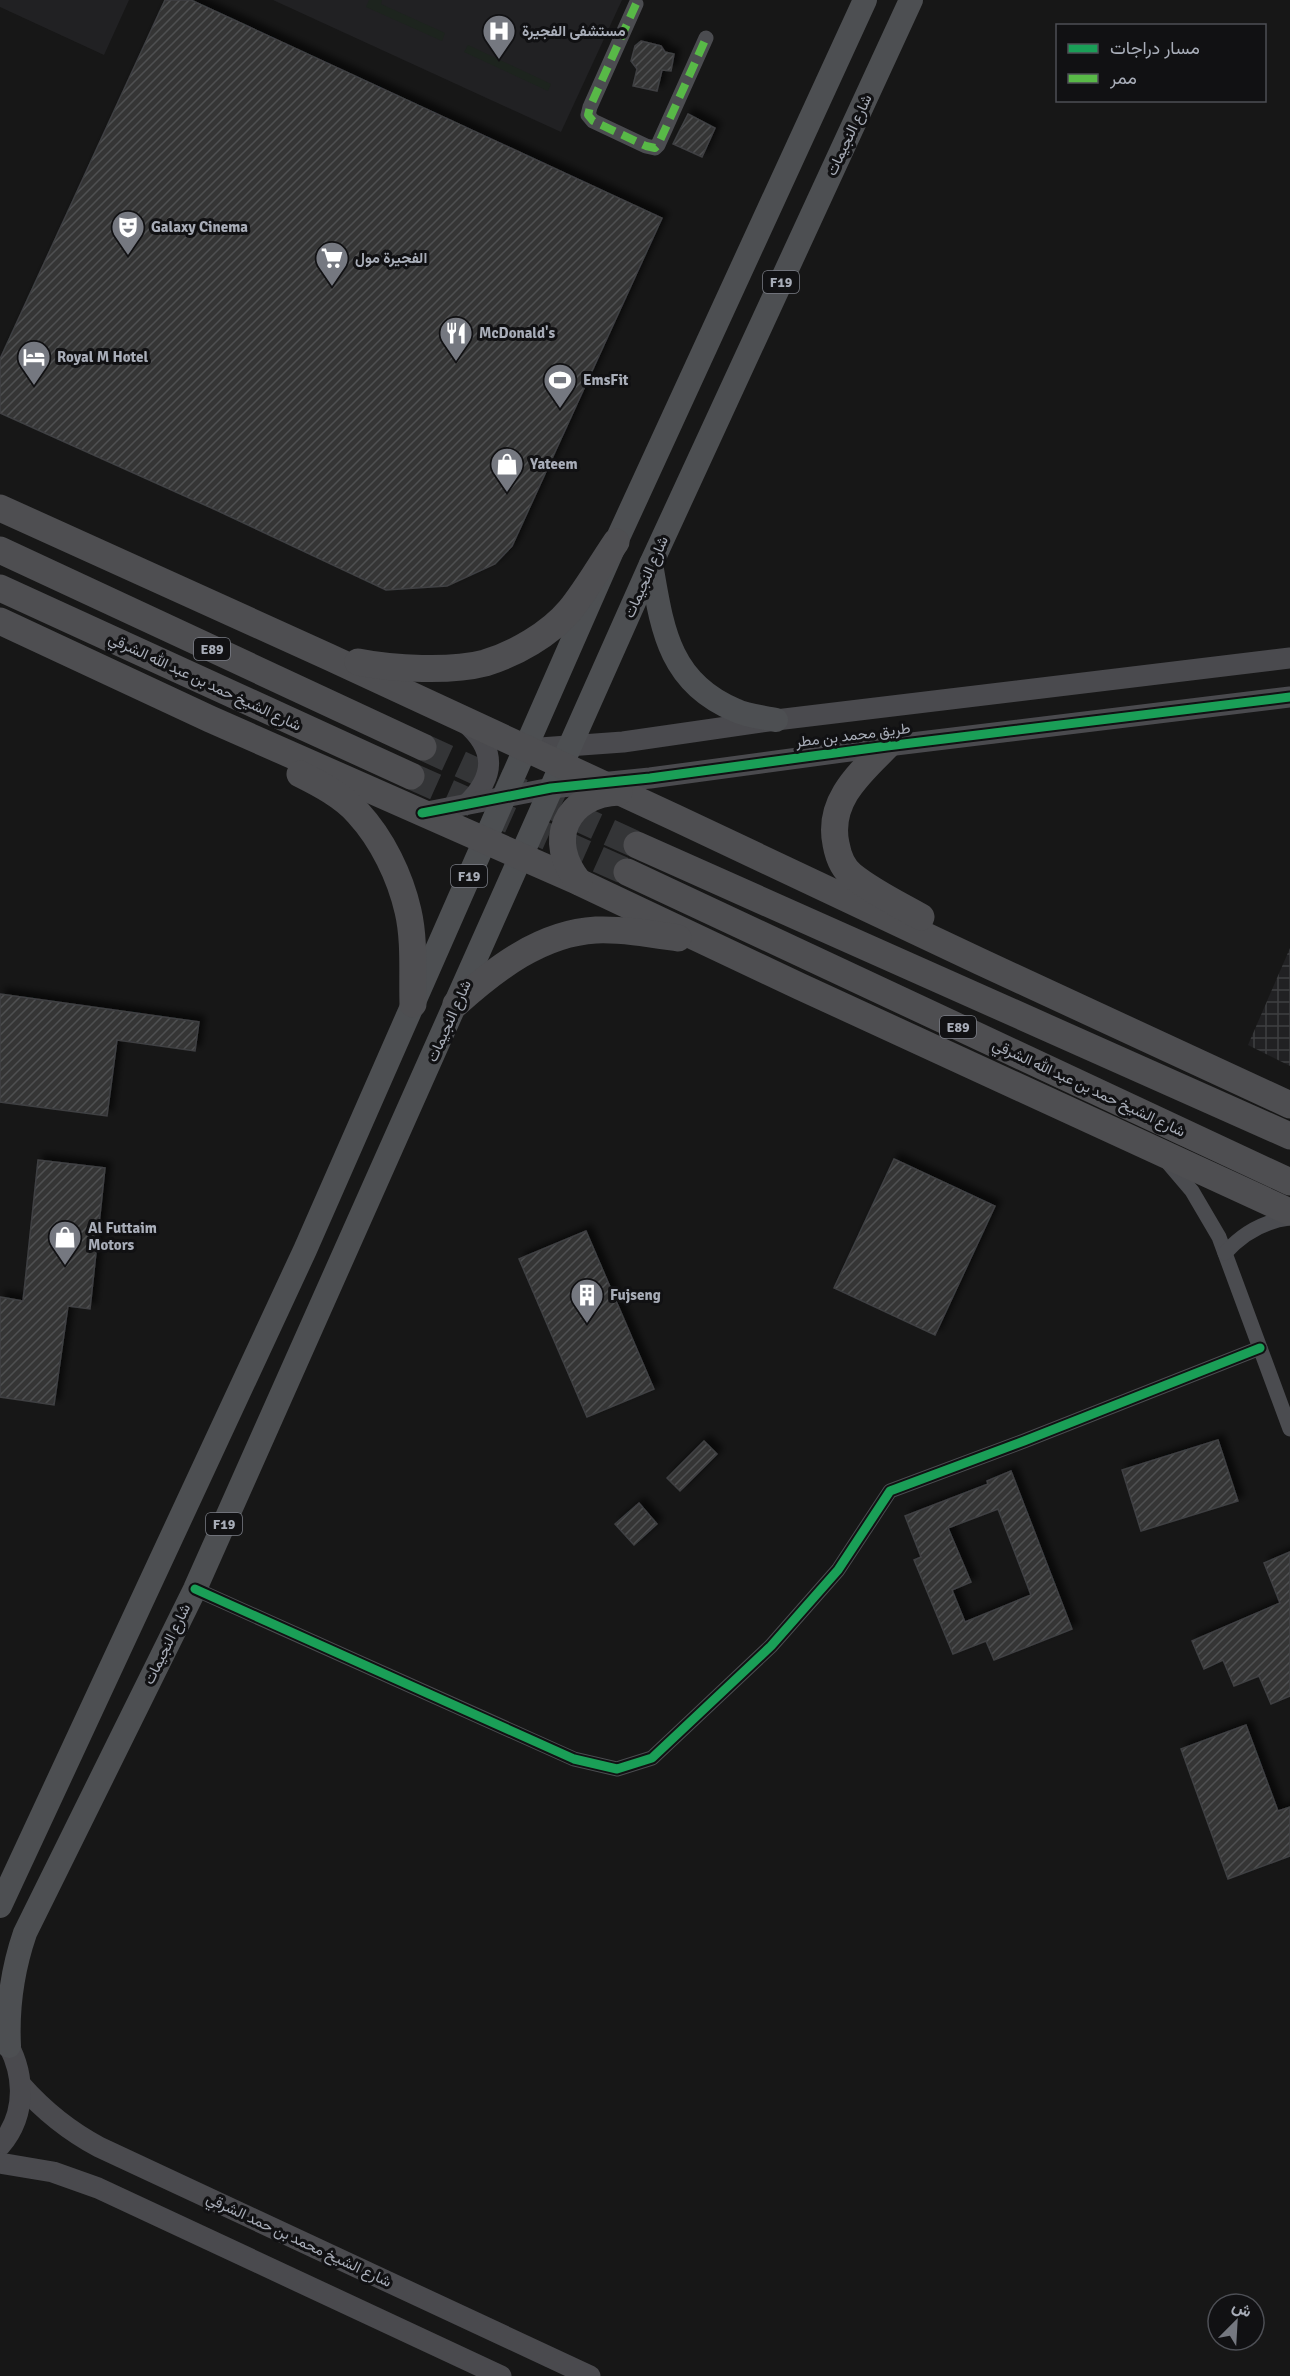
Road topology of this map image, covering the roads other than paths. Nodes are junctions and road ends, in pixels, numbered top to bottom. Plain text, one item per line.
1 (865, 0) edge
2 (911, 0) edge
3 (636, 4) dead end
4 (706, 38) dead end
5 (0, 508) edge
6 (616, 542) junction
7 (0, 550) edge
8 (651, 564) junction
9 (0, 588) edge
10 (0, 621) edge
11 (329, 657) junction
12 (1290, 658) edge
13 (1290, 697) edge
14 (460, 718) junction
15 (210, 719) junction
16 (776, 720) junction
17 (887, 746) junction
18 (423, 747) tunnel mouth
19 (526, 749) junction
20 (561, 766) junction
21 (411, 776) tunnel mouth
22 (609, 787) junction
23 (505, 795) junction
24 (467, 804) junction
25 (422, 813) junction
26 (485, 841) junction
27 (637, 845) tunnel mouth
28 (520, 856) junction
29 (627, 872) tunnel mouth
30 (579, 882) junction
31 (709, 943) junction
32 (978, 961) junction
33 (413, 1004) junction
34 (456, 1004) junction
35 (1290, 1105) edge
36 (1290, 1136) edge
37 (1154, 1150) junction
38 (1290, 1182) edge
39 (1290, 1212) edge
40 (1290, 1218) edge
41 (1225, 1252) junction
42 (1260, 1348) junction
43 (1290, 1429) edge
44 (195, 1589) junction
45 (1, 1902) edge
46 (5, 2039) edge
47 (21, 2085) junction
48 (0, 2146) edge
49 (0, 2163) edge
50 (501, 2376) edge
51 (590, 2376) edge

1 - 6 main road, F19
2 - 8 main road, شارع النجيمات / F19
3 - 4 street
5 - 11 highway
6 - 11 highway
6 - 19 main road, F19
7 - 18 highway, E89
8 - 16 main road
8 - 20 main road, شارع النجيمات / F19
9 - 21 highway, شارع الشيخ حمد بن عبد الله الشرقي / E89
10 - 15 highway
11 - 14 highway
12 - 16 street, طريق محمد بن مطر
13 - 17 street, طريق محمد بن مطر
14 - 19 highway
14 - 24 street
15 - 25 highway
15 - 33 highway
16 - 20 street, طريق محمد بن مطر
17 - 22 street, طريق محمد بن مطر
17 - 32 highway
19 - 20 highway
19 - 23 main road, F19
20 - 22 highway
20 - 23 street, طريق محمد بن مطر
20 - 28 main road, شارع النجيمات / F19
22 - 30 highway
22 - 32 highway
23 - 24 street, طريق محمد بن مطر
23 - 26 main road, F19
24 - 25 street, طريق محمد بن مطر
25 - 26 highway
26 - 28 highway
26 - 33 main road, F19
27 - 36 highway, E89
28 - 30 highway
28 - 34 main road, شارع النجيمات / F19
29 - 38 highway, شارع الشيخ حمد بن عبد الله الشرقي / E89
30 - 31 highway
31 - 34 highway
31 - 37 highway
32 - 35 highway
33 - 45 main road, F19
34 - 44 main road, شارع النجيمات / F19
37 - 39 highway
37 - 41 street
40 - 41 street
41 - 42 street
42 - 43 street
42 - 44 street
44 - 46 main road, شارع النجيمات / F19
46 - 47 street
47 - 48 street
47 - 51 street, شارع الشيخ محمد بن حمد الشرقي
49 - 50 street

